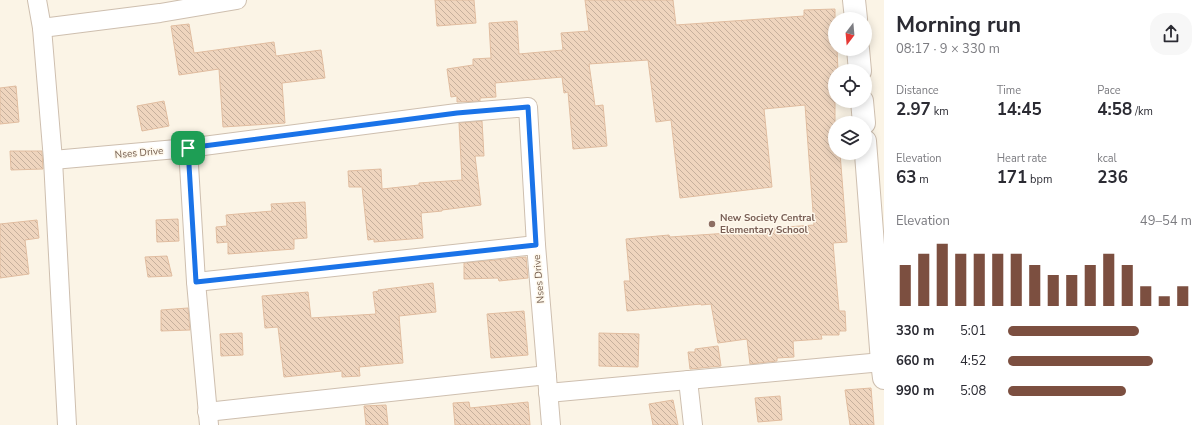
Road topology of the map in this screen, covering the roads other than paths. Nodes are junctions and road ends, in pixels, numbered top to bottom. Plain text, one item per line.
1 (37, 0) edge
2 (236, 0) edge
3 (854, 0) edge
4 (159, 6) edge
5 (855, 12) edge
6 (42, 28) junction
7 (188, 148) junction
8 (53, 160) junction
9 (866, 160) edge
10 (536, 245) junction
11 (196, 282) junction
12 (883, 370) edge
13 (688, 380) junction
14 (548, 384) junction
15 (208, 418) edge
16 (67, 425) edge
17 (551, 425) edge
18 (693, 425) edge

1 - 6 street
2 - 4 street
3 - 5 street
4 - 6 street
6 - 8 street
7 - 8 street, Nses Drive
7 - 10 street, Nses Drive
7 - 11 street
8 - 16 street
9 - 12 street
10 - 11 street
10 - 14 street, Nses Drive
11 - 15 street
12 - 13 street
13 - 14 street
13 - 18 street
14 - 15 street
14 - 17 street, Nses Drive

